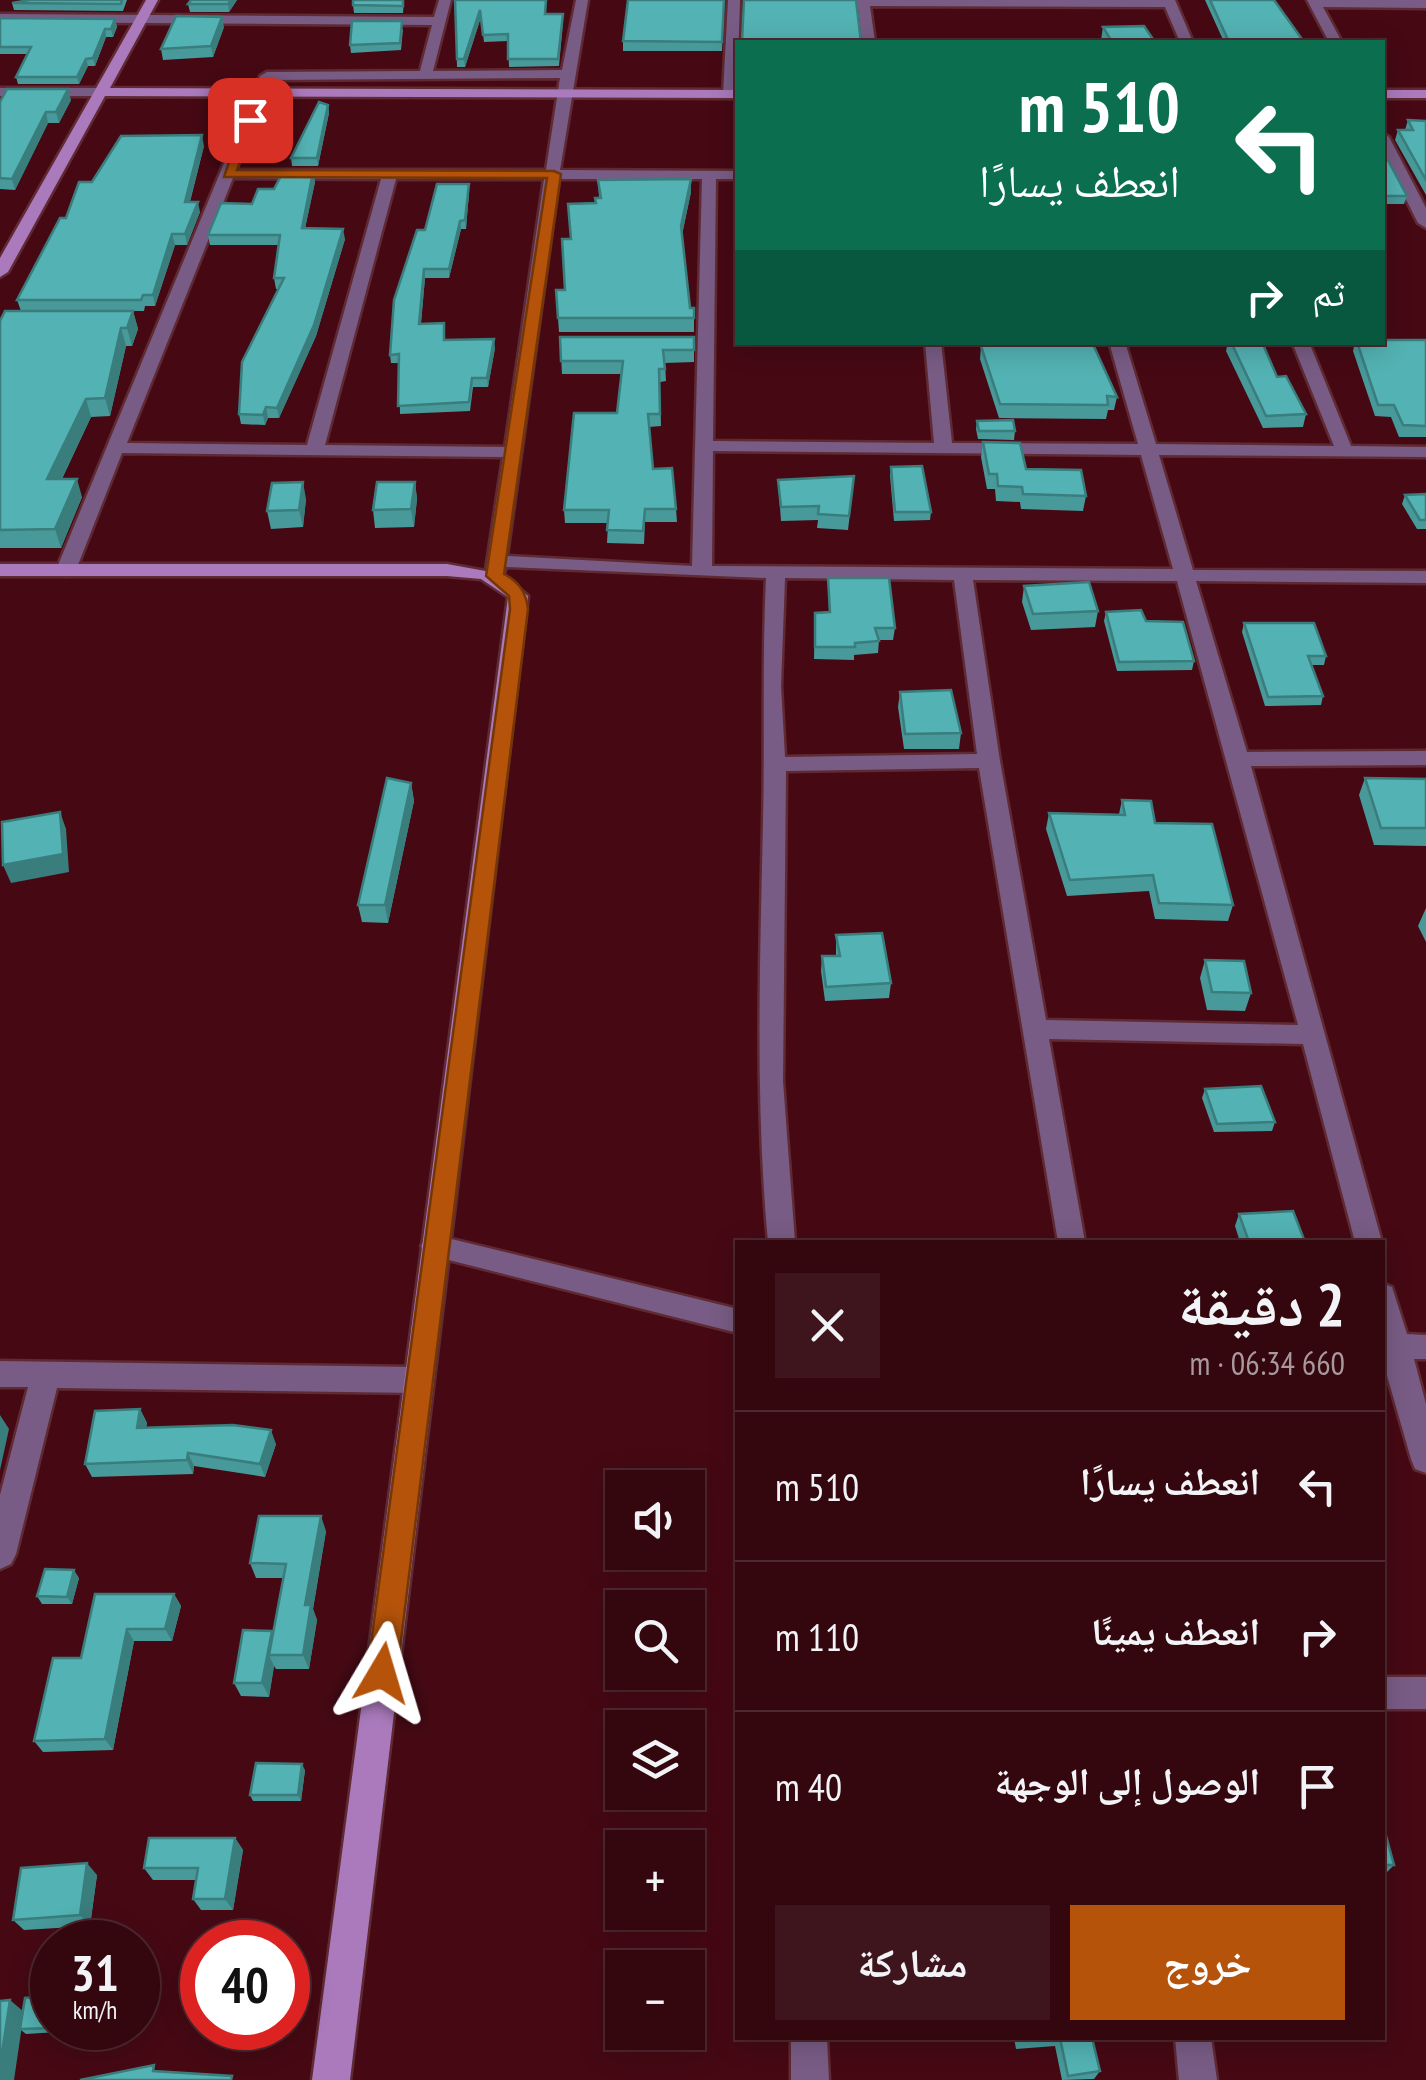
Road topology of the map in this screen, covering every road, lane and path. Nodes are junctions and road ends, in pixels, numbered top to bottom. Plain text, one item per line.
1 (152, 0) edge
2 (297, 0) edge
3 (445, 0) edge
4 (582, 0) edge
5 (734, 0) edge
6 (863, 1) edge
7 (1017, 2) edge
8 (1170, 2) edge
9 (1314, 2) edge
10 (1426, 4) edge
11 (0, 18) edge
12 (141, 19) junction
13 (289, 20) junction
14 (440, 21) junction
15 (868, 40) edge
16 (1185, 40) edge
17 (1334, 40) edge
18 (426, 74) junction
19 (567, 74) junction
20 (0, 92) edge
21 (100, 92) junction
22 (564, 93) junction
23 (260, 94) junction
24 (734, 94) edge
25 (1385, 94) edge
26 (1426, 94) edge
27 (1385, 143) edge
28 (228, 174) junction
29 (390, 174) junction
30 (554, 174) junction
31 (709, 175) junction
32 (735, 175) edge
33 (1385, 178) edge
34 (1403, 178) junction
35 (1426, 223) edge
36 (3, 262) edge
37 (530, 341) junction
38 (549, 341) dead end
39 (686, 342) edge
40 (706, 342) junction
41 (933, 345) edge
42 (1119, 345) edge
43 (1301, 345) edge
44 (707, 446) junction
45 (118, 448) junction
46 (315, 448) junction
47 (944, 450) junction
48 (511, 452) junction
49 (1150, 452) junction
50 (1344, 452) junction
51 (1426, 452) edge
52 (496, 568) junction
53 (0, 570) edge
54 (66, 570) junction
55 (702, 572) junction
56 (776, 573) junction
57 (963, 576) junction
58 (1183, 576) junction
59 (1426, 577) edge
60 (1426, 758) edge
61 (1238, 759) junction
62 (990, 761) junction
63 (774, 764) junction
64 (1037, 1030) junction
65 (1314, 1035) junction
66 (781, 1240) edge
67 (1070, 1240) edge
68 (1368, 1240) edge
69 (434, 1246) junction
70 (1385, 1302) edge
71 (735, 1320) edge
72 (1402, 1347) edge
73 (0, 1374) edge
74 (46, 1375) junction
75 (418, 1380) junction
76 (1426, 1459) edge
77 (0, 1554) edge
78 (1385, 1692) edge
79 (1426, 1693) edge
80 (809, 2040) edge
81 (1192, 2040) edge
82 (332, 2080) edge
83 (810, 2080) edge
84 (1198, 2080) edge

1 - 12 street
2 - 13 street
3 - 14 street
4 - 19 street
5 - 24 street
6 - 7 street
6 - 15 street
7 - 8 street
8 - 16 street
9 - 10 street
9 - 17 street
11 - 12 street
12 - 13 street
12 - 21 street
13 - 14 street
14 - 18 street
18 - 19 street
18 - 23 street
19 - 22 street
20 - 21 street
21 - 23 street
21 - 36 street
22 - 23 street
22 - 24 street
22 - 30 street
23 - 28 street
25 - 26 street
27 - 34 street
28 - 29 street
28 - 45 street
29 - 30 street
29 - 46 street
30 - 31 street
30 - 37 street
31 - 32 street
31 - 40 street
33 - 34 street
34 - 35 street
37 - 38 street
37 - 48 street
39 - 40 street
40 - 44 street
41 - 47 street
42 - 49 street
43 - 50 street
44 - 47 street
44 - 55 street
45 - 46 street
45 - 54 street
46 - 48 street
47 - 49 street
48 - 52 street
49 - 50 street
49 - 58 street
50 - 51 street
52 - 54 street
52 - 55 street
52 - 69 street
53 - 54 street
55 - 56 street
56 - 57 street
56 - 63 street
57 - 58 street
57 - 62 street
58 - 59 street
58 - 61 street
60 - 61 street
61 - 65 street
62 - 63 street
62 - 64 street
63 - 66 street
64 - 65 street
64 - 67 street
65 - 68 street
69 - 71 street
69 - 75 street
70 - 72 street
72 - 76 street
73 - 74 street
74 - 75 street
74 - 77 street
75 - 82 street
78 - 79 street
80 - 83 street
81 - 84 street

